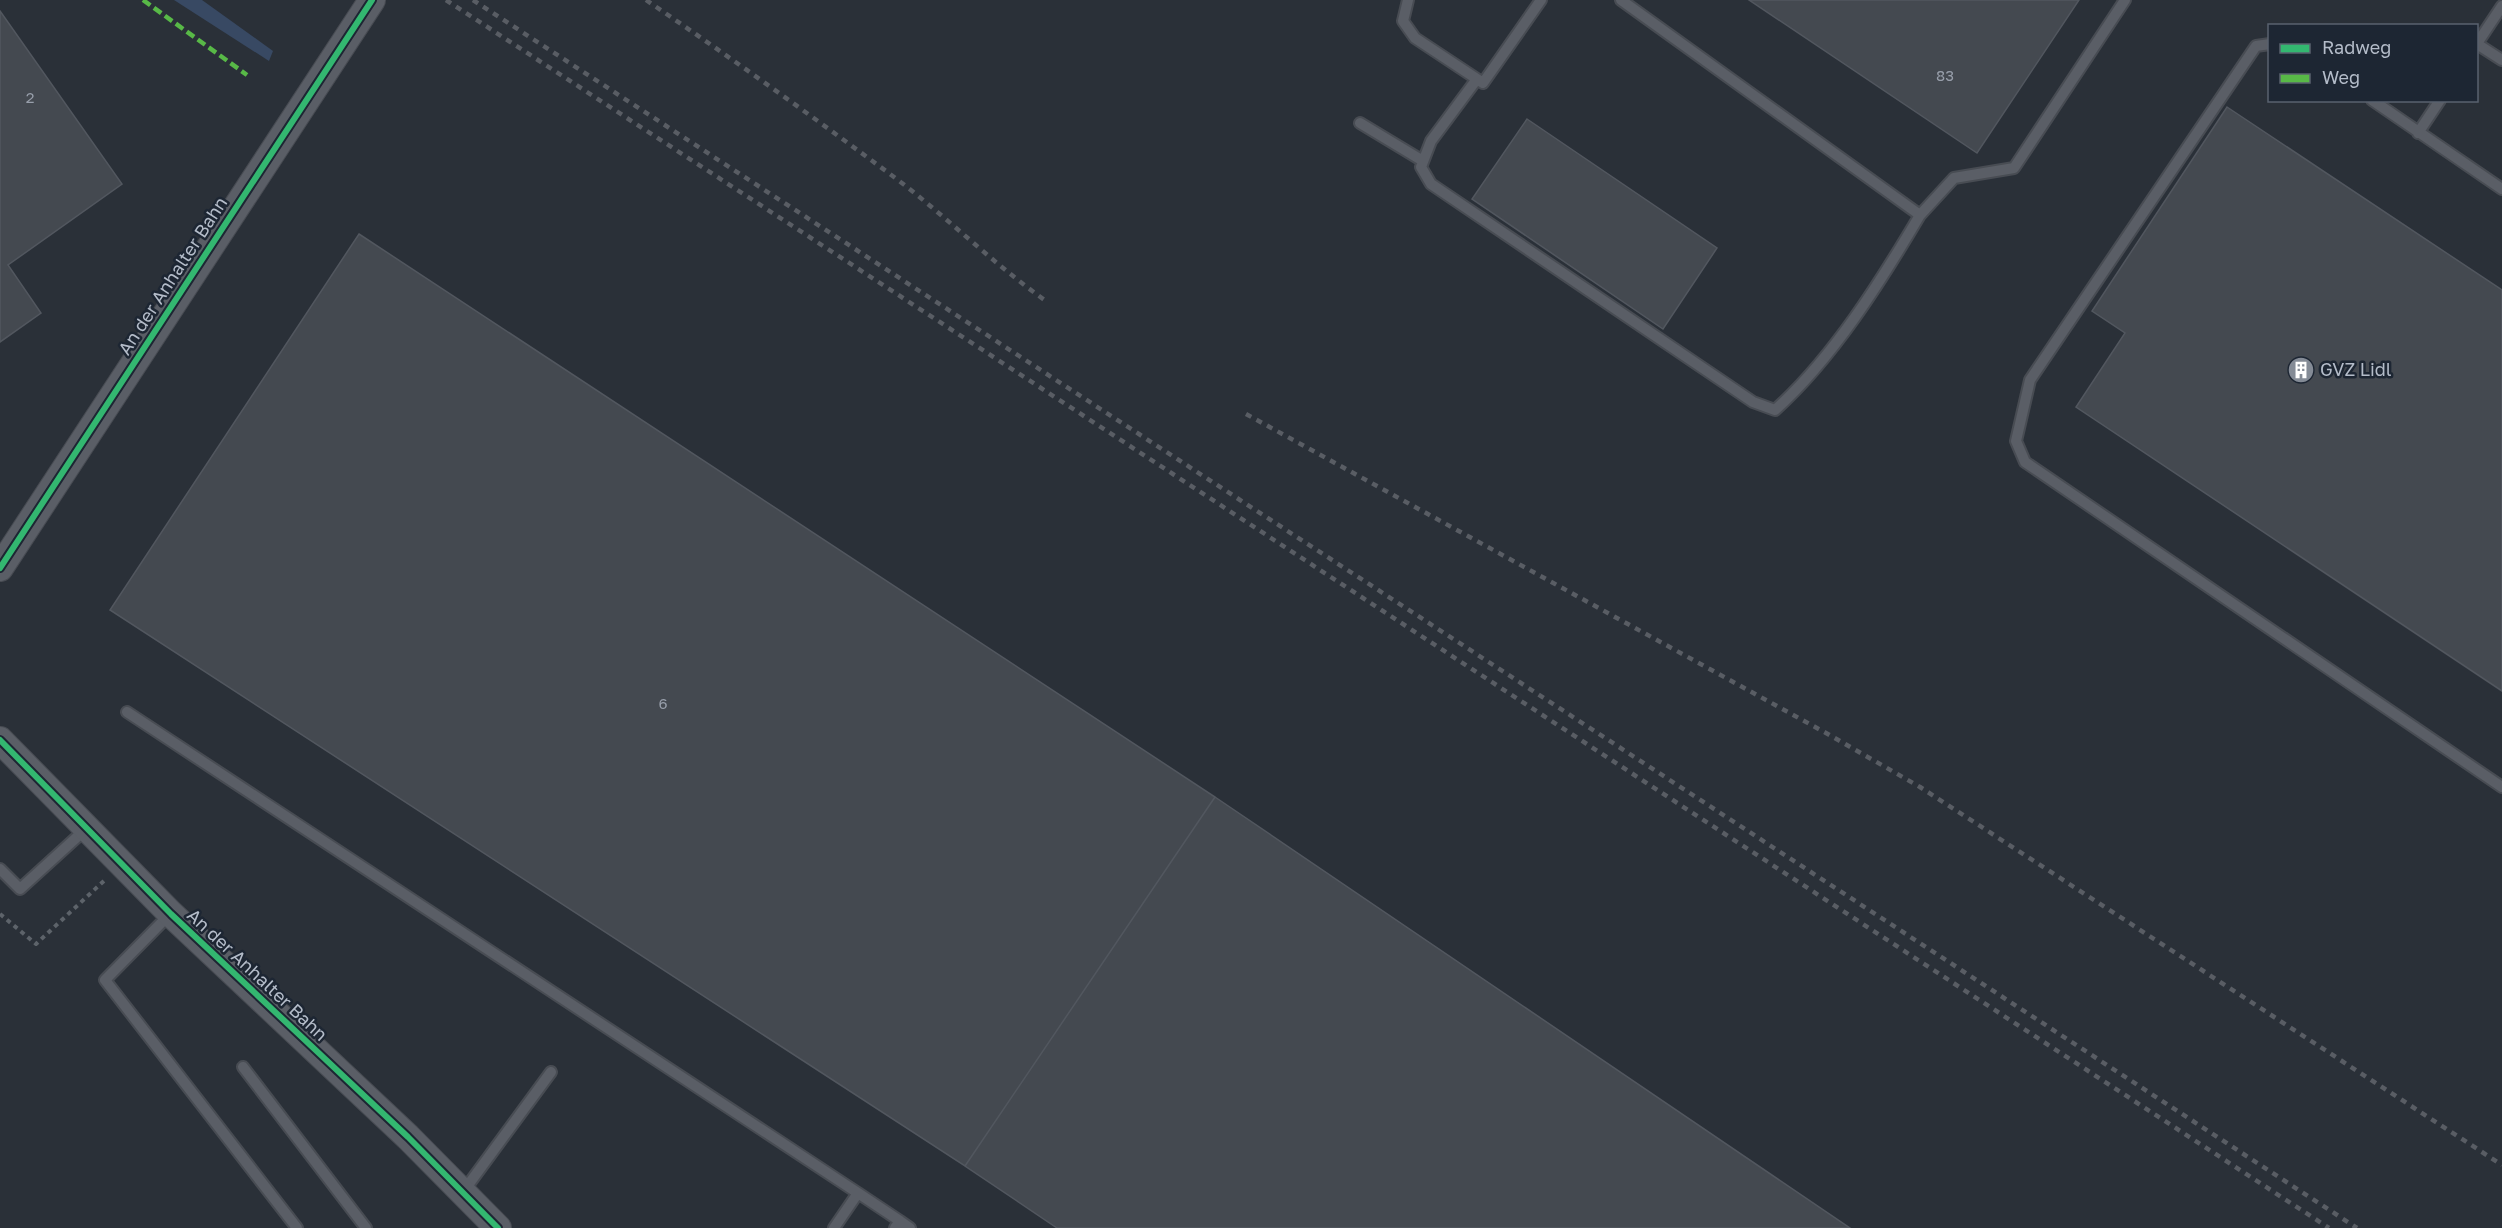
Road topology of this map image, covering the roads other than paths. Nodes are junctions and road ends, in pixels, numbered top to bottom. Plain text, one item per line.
1 (372, 0) edge
2 (1408, 0) edge
3 (1541, 0) edge
4 (1621, 0) edge
5 (2125, 0) edge
6 (2502, 6) edge
7 (2478, 42) edge
8 (2268, 44) edge
9 (2478, 45) edge
10 (2502, 60) edge
11 (1477, 79) junction
12 (2375, 102) edge
13 (2439, 102) edge
14 (1360, 123) dead end
15 (2418, 133) junction
16 (1423, 161) junction
17 (2502, 189) edge
18 (1920, 215) junction
19 (0, 568) edge
20 (127, 712) dead end
21 (0, 740) edge
22 (2502, 787) edge
23 (87, 828) junction
24 (0, 869) edge
25 (171, 914) junction
26 (243, 1067) dead end
27 (550, 1072) dead end
28 (463, 1192) junction
29 (858, 1193) junction
30 (898, 1225) edge
31 (297, 1228) edge
32 (366, 1228) edge
33 (498, 1228) edge
34 (834, 1228) edge
35 (910, 1228) edge

1 - 19 street, An der Anhalter Bahn
2 - 11 lane
3 - 11 lane
4 - 18 lane
5 - 18 lane
6 - 7 lane
8 - 22 lane
9 - 10 lane
11 - 16 lane
12 - 15 lane
13 - 15 lane
14 - 16 lane
15 - 17 lane
16 - 18 lane
20 - 29 lane
21 - 23 street, An der Anhalter Bahn
23 - 24 lane
23 - 25 street, An der Anhalter Bahn
25 - 28 street, An der Anhalter Bahn
25 - 31 lane
26 - 32 lane
27 - 28 lane
28 - 33 street, An der Anhalter Bahn
29 - 30 lane
29 - 34 lane
30 - 35 lane

